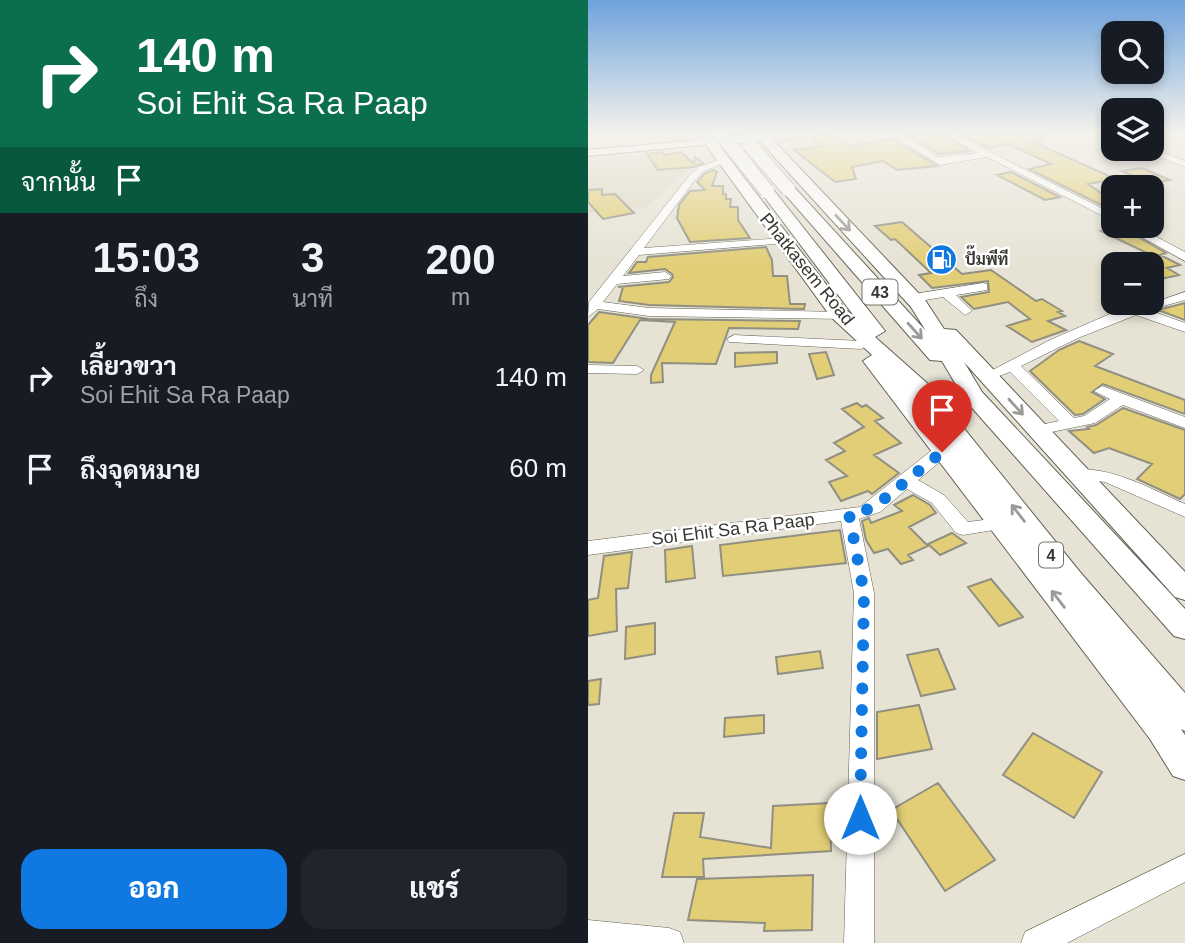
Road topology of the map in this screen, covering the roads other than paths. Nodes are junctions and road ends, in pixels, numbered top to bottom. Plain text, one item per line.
1 (692, 178) edge
2 (738, 178) edge
3 (752, 178) edge
4 (779, 178) edge
5 (800, 178) edge
6 (1036, 178) edge
7 (1101, 212) edge
8 (1150, 238) edge
9 (783, 241) junction
10 (634, 252) junction
11 (1185, 257) edge
12 (664, 276) dead end
13 (612, 281) junction
14 (983, 287) dead end
15 (946, 293) junction
16 (1185, 296) edge
17 (917, 301) junction
18 (1164, 301) edge
19 (591, 309) edge
20 (965, 311) dead end
21 (839, 314) junction
22 (1120, 315) edge
23 (1149, 315) edge
24 (1185, 328) edge
25 (734, 340) dead end
26 (861, 345) junction
27 (1013, 367) junction
28 (588, 369) edge
29 (637, 370) dead end
30 (981, 386) junction
31 (920, 389) junction
32 (1102, 391) dead end
33 (1121, 399) junction
34 (1070, 423) junction
35 (1185, 423) edge
36 (1037, 430) junction
37 (942, 452) junction
38 (1079, 474) junction
39 (906, 481) junction
40 (1185, 511) edge
41 (849, 514) junction
42 (999, 524) junction
43 (1107, 541) junction
44 (588, 548) edge
45 (1185, 590) edge
46 (1185, 611) edge
47 (1185, 628) edge
48 (1173, 723) edge
49 (1185, 765) edge
50 (1185, 867) edge
51 (588, 935) edge
52 (668, 943) edge
53 (859, 943) edge
54 (1037, 943) edge

1 - 10 street
2 - 9 highway, Phatkasem Road / 4
3 - 31 highway, 43, bridge
4 -> 30 highway, 43, bridge
5 -> 17 highway
6 - 7 street
8 - 11 street
9 - 10 street
9 - 21 highway, Phatkasem Road / 4
10 - 13 street
12 - 13 street
13 - 19 street
14 - 15 street
15 - 17 street
15 - 20 street
16 - 18 street
17 - 30 highway
19 - 21 street
21 - 26 highway
21 - 31 highway, Phatkasem Road / 4
22 - 27 street
23 - 24 street
25 - 26 street
26 - 37 highway
27 - 30 street
27 - 34 street
28 - 29 street
30 -> 36 highway
30 - 43 highway
48 -> 31 highway, Phatkasem Road / 4
32 - 33 street
33 - 34 street
33 - 35 street
34 - 36 street
36 - 38 highway
37 - 39 street, Soi Ehit Sa Ra Paap
37 - 42 highway
38 - 40 street
38 - 45 highway
39 - 41 street, Soi Ehit Sa Ra Paap
39 - 42 street
41 - 44 street, Soi Ehit Sa Ra Paap
41 - 53 street
48 -> 42 highway
43 - 46 highway
43 - 47 highway
48 - 49 highway
50 - 54 street
51 - 52 street

